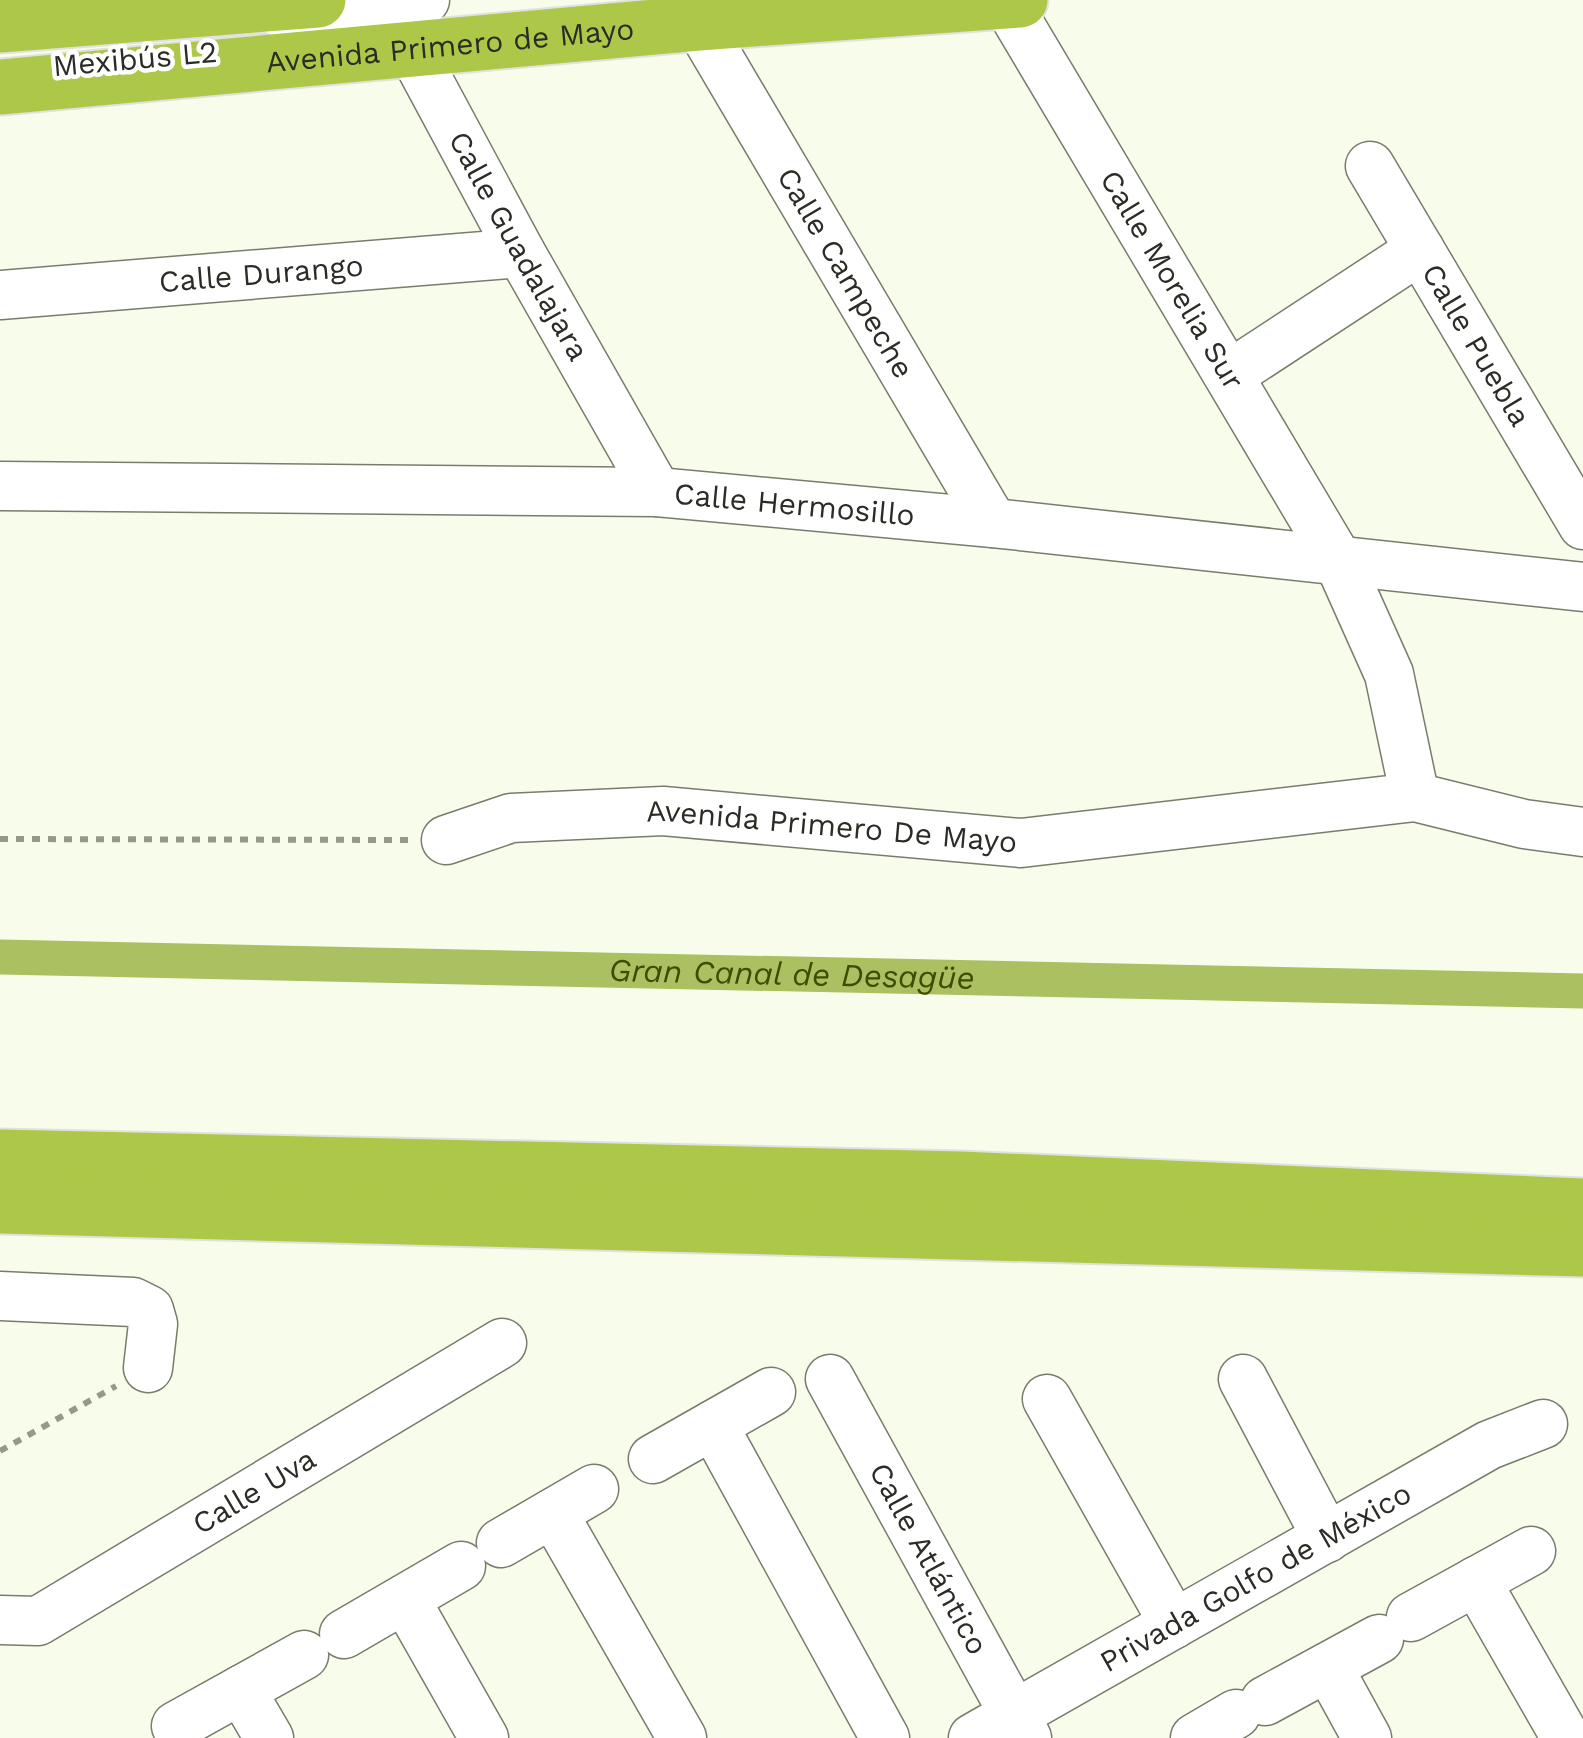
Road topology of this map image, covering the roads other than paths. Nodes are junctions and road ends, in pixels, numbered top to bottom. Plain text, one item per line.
1 (318, 0) edge
2 (808, 0) edge
3 (1011, 1) edge
4 (403, 18) edge
5 (698, 23) junction
6 (0, 25) edge
7 (0, 36) edge
8 (0, 71) edge
9 (0, 87) edge
10 (1370, 166) dead end
11 (1420, 250) junction
12 (521, 253) junction
13 (0, 295) edge
14 (1228, 375) junction
15 (0, 486) edge
16 (657, 492) junction
17 (993, 522) junction
18 (1583, 524) edge
19 (1338, 560) junction
20 (1583, 587) edge
21 (1415, 797) junction
22 (1583, 832) edge
23 (446, 840) road end
24 (0, 1157) edge
25 (0, 1206) edge
26 (1583, 1206) edge
27 (1583, 1249) edge
28 (0, 1296) edge
29 (502, 1342) dead end
30 (148, 1368) road end
31 (830, 1379) dead end
32 (1243, 1380) dead end
33 (772, 1392) dead end
34 (1047, 1399) dead end
35 (714, 1424) junction
36 (1544, 1424) dead end
37 (653, 1459) dead end
38 (594, 1489) dead end
39 (553, 1513) junction
40 (1326, 1538) junction
41 (1531, 1551) dead end
42 (1476, 1581) junction
43 (405, 1599) junction
44 (0, 1620) edge
45 (1174, 1624) junction
46 (1328, 1667) junction
47 (241, 1690) junction
48 (176, 1726) dead end
49 (1021, 1726) edge
50 (269, 1738) edge
51 (484, 1738) edge
52 (682, 1738) edge
53 (885, 1738) edge
54 (973, 1738) edge
55 (1195, 1738) edge
56 (1368, 1738) edge
57 (1566, 1738) edge

1 - 6 highway, Avenida Primero de Mayo
2 - 4 street, Mexibús L2
3 - 5 highway, Avenida Primero de Mayo
3 - 14 street, Calle Morelia Sur
4 - 5 highway, Avenida Primero de Mayo
4 - 7 street, Mexibús L2
4 - 8 street, Mexibús L2
4 - 9 highway, Avenida Primero de Mayo
4 - 12 street, Calle Guadalajara
5 - 17 street, Calle Campeche
10 - 11 street, Calle Puebla
11 - 14 street
11 - 18 street, Calle Puebla
12 - 13 street, Calle Durango
12 - 16 street, Calle Guadalajara
14 - 19 street, Calle Morelia Sur
15 - 16 street, Calle Hermosillo
16 - 17 street, Calle Hermosillo
17 - 19 street, Calle Hermosillo
19 - 20 street, Calle Hermosillo
19 - 21 street
21 - 22 street
21 - 23 street, Avenida Primero De Mayo
24 - 26 highway
25 - 27 highway
28 - 30 street
29 - 44 street, Calle Uva
31 - 49 street, Calle Atlántico
32 - 40 street
33 - 35 street
34 - 45 street
35 - 37 street
35 - 53 street
36 - 40 street, Privada Golfo de México
38 - 39 street
39 - 43 street
39 - 52 street
40 - 45 street, Privada Golfo de México
41 - 42 street
42 - 46 street
42 - 57 street
43 - 47 street
43 - 51 street
45 - 49 street, Privada Golfo de México
46 - 55 street
46 - 56 street
47 - 48 street
47 - 50 street
49 - 54 street, Privada Golfo de México

